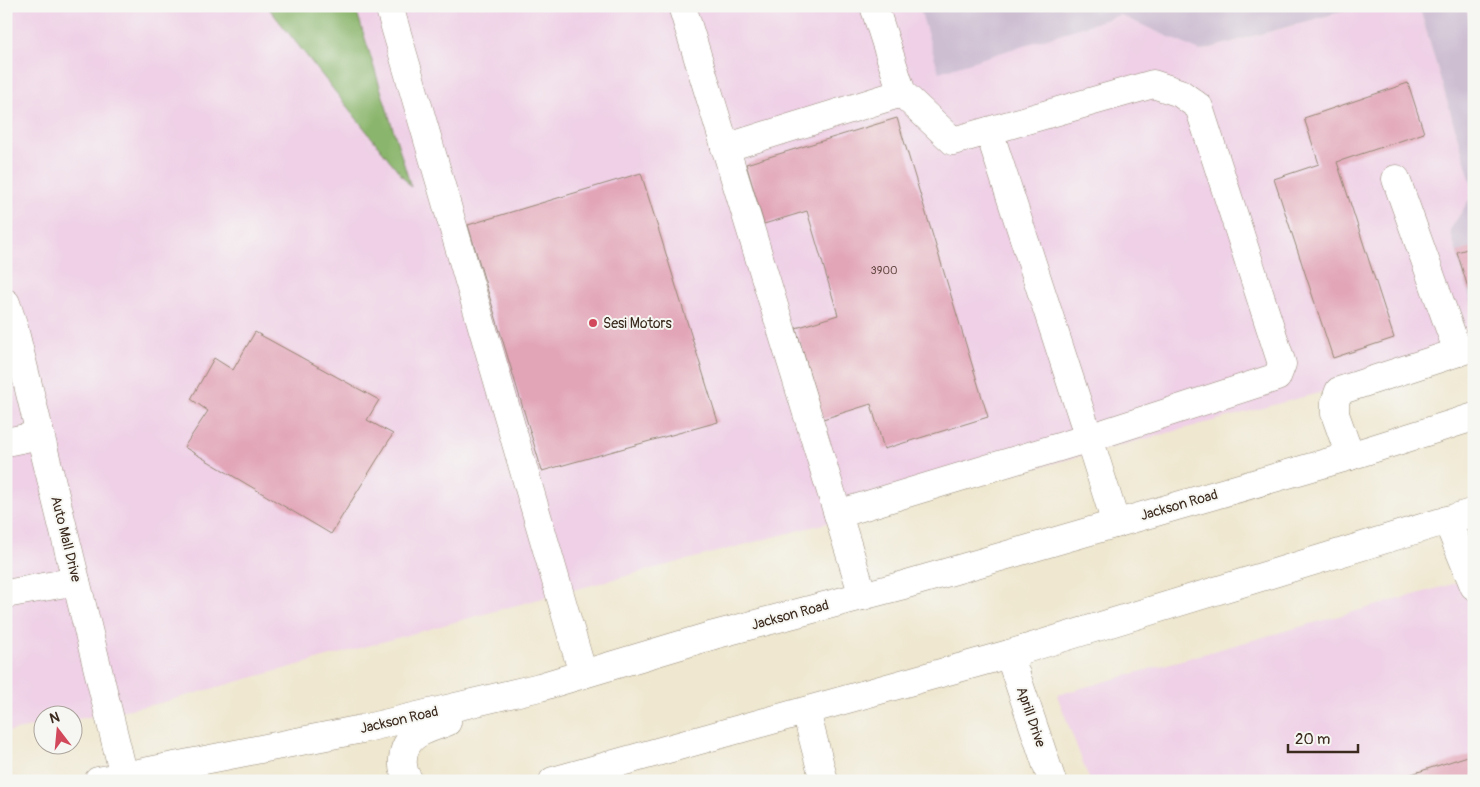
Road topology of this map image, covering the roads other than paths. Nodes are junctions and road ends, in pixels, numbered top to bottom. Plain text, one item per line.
1 (389, 6) edge
2 (682, 6) edge
3 (874, 6) edge
4 (902, 94) junction
5 (989, 131) junction
6 (725, 148) junction
7 (1396, 178) dead end
8 (9, 321) edge
9 (1466, 349) edge
10 (1474, 417) edge
11 (40, 435) junction
12 (1089, 438) junction
13 (6, 442) edge
14 (1350, 456) junction
15 (1474, 512) edge
16 (838, 514) junction
17 (1447, 520) junction
18 (1116, 524) junction
19 (76, 581) junction
20 (1474, 586) edge
21 (6, 594) edge
22 (863, 596) junction
23 (1009, 654) junction
24 (583, 674) junction
25 (540, 687) junction
26 (806, 711) junction
27 (117, 779) edge
28 (409, 781) edge
29 (554, 781) edge
30 (824, 781) edge
31 (1052, 781) edge

1 - 24 main road
2 - 6 main road
3 - 4 main road
4 - 5 main road
4 - 6 main road
5 - 12 main road
5 - 12 main road
6 - 16 main road
7 - 9 main road
8 - 11 main road, Auto Mall Drive
9 - 14 main road
10 - 14 main road, Jackson Road
11 - 13 main road
11 - 19 main road, Auto Mall Drive
12 - 16 main road
12 - 18 main road
14 - 18 main road, Jackson Road
15 - 17 main road
16 - 22 main road
17 - 20 main road
17 - 23 main road
18 - 22 main road, Jackson Road
19 - 21 main road
19 - 27 main road, Auto Mall Drive
22 - 24 main road, Jackson Road
23 - 26 main road
23 - 31 main road, Aprill Drive
24 - 25 main road, Jackson Road
25 - 27 main road, Jackson Road
25 - 28 main road
26 - 29 main road
26 - 30 main road

